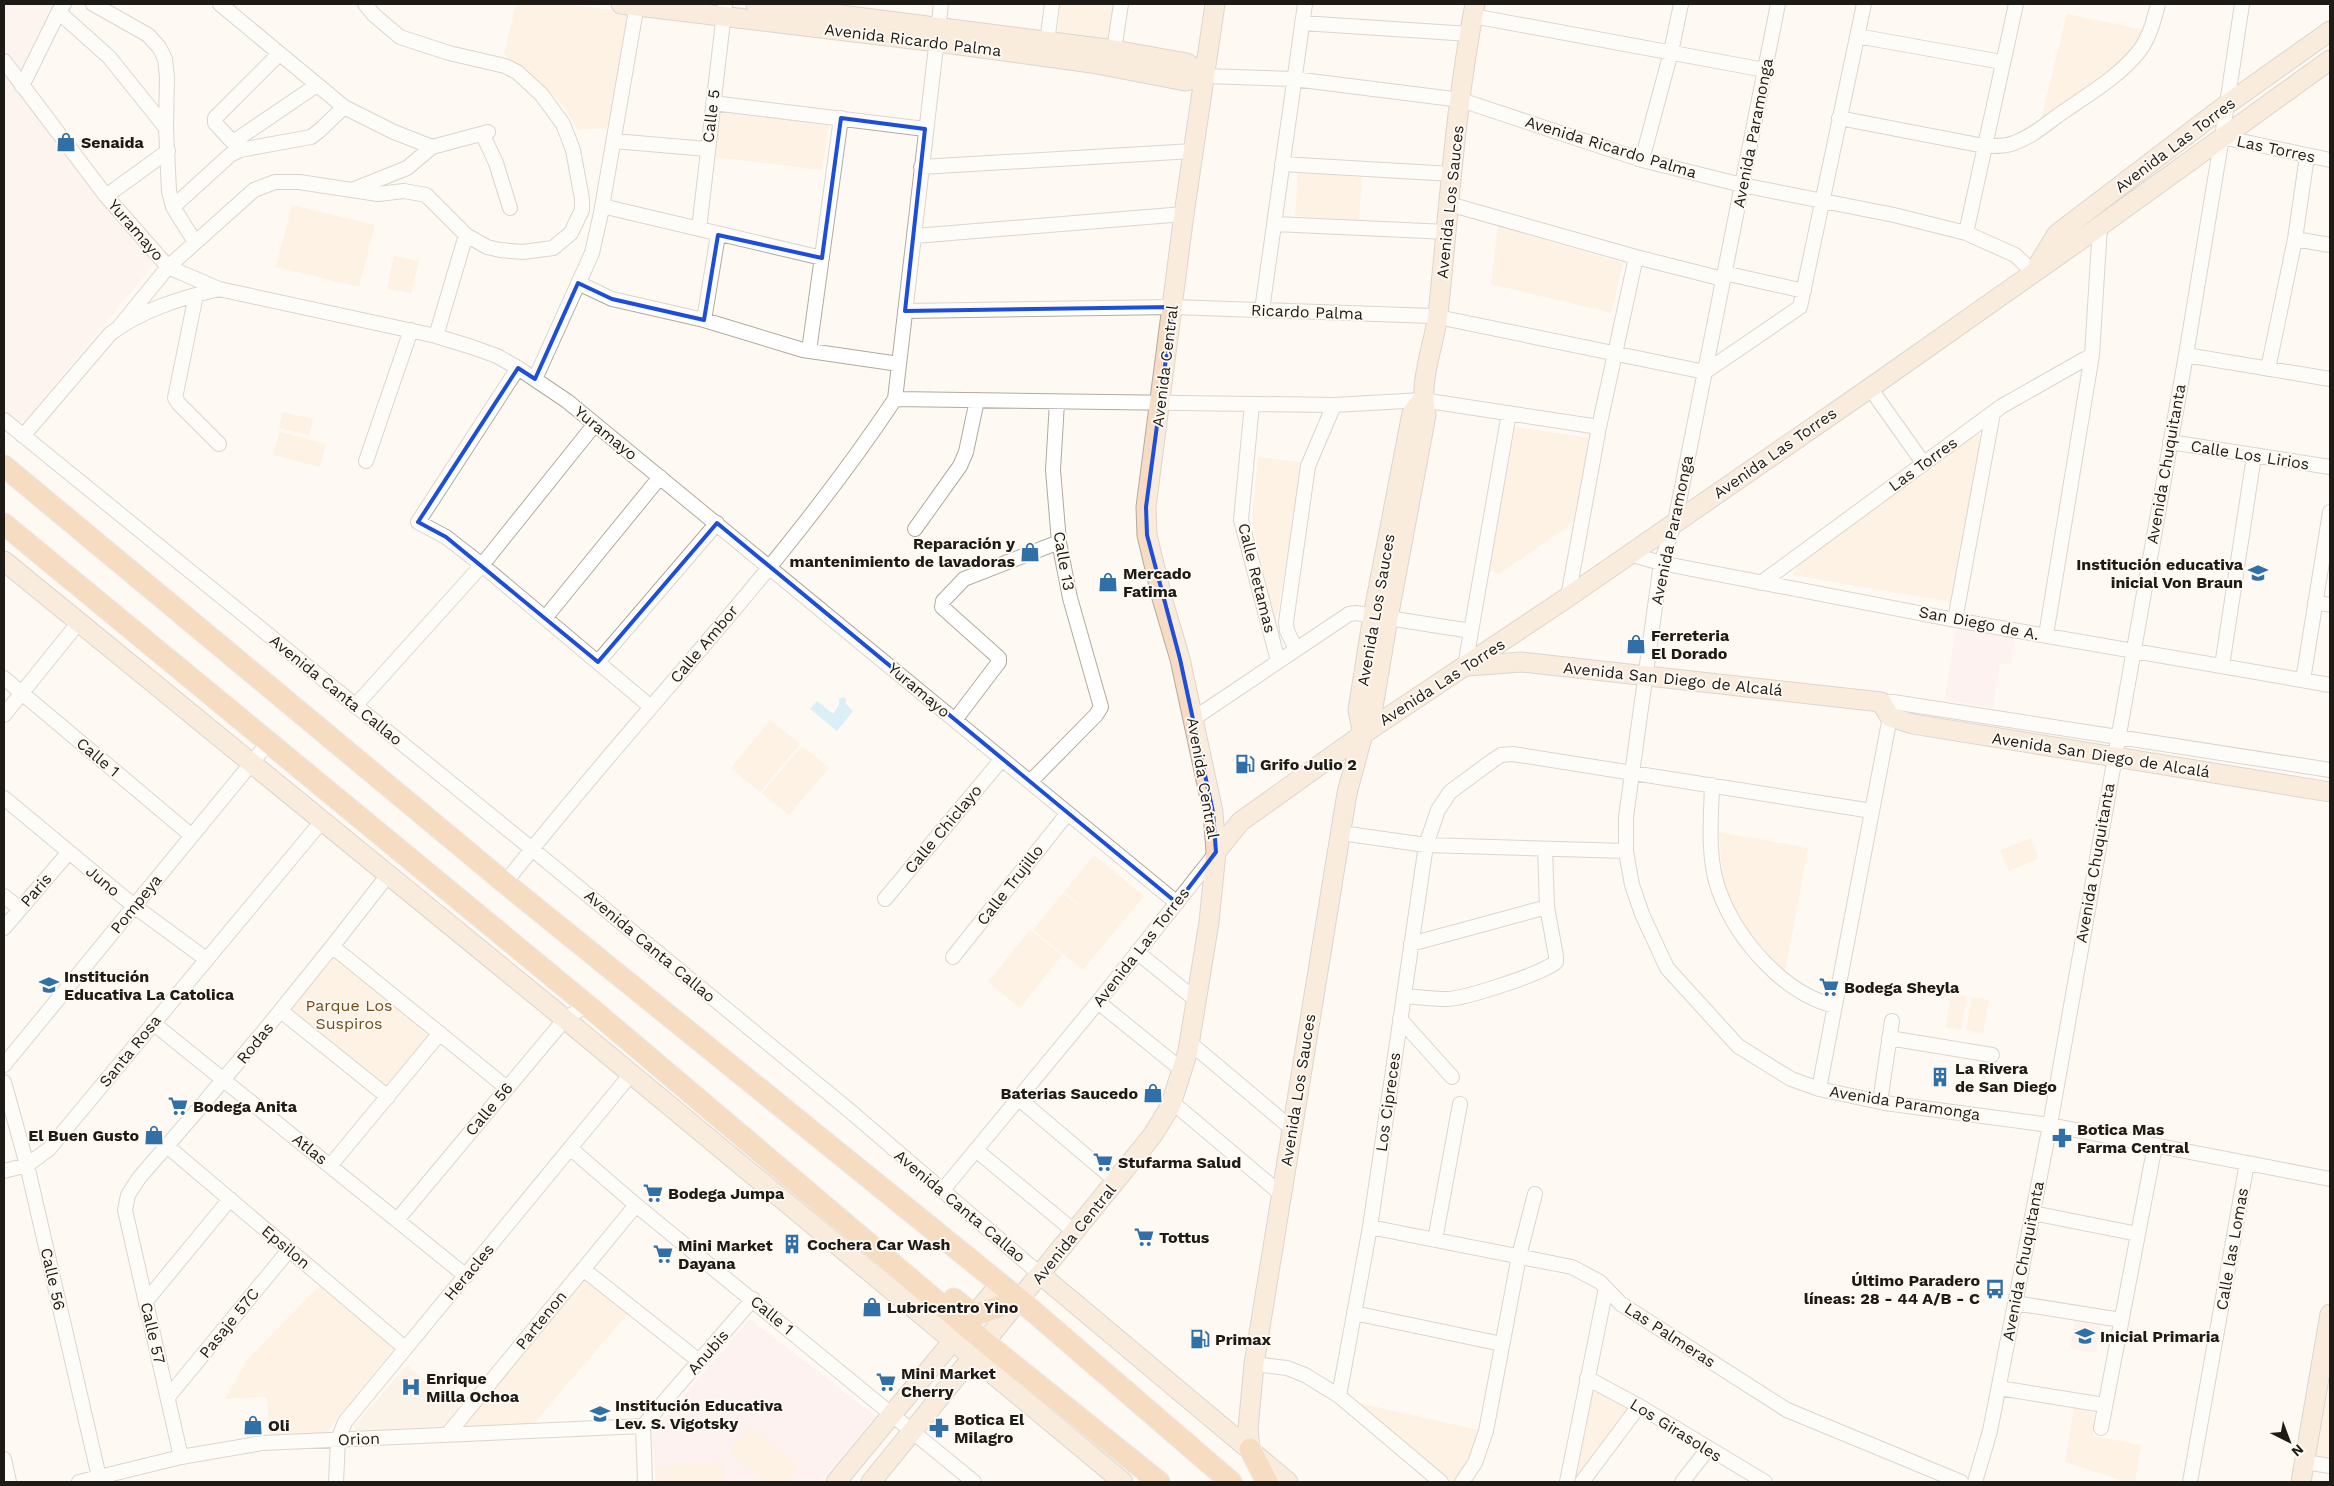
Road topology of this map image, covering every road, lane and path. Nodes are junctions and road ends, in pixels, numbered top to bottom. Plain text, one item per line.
1 (93, 4) edge
2 (220, 4) edge
3 (365, 4) edge
4 (631, 4) edge
5 (756, 4) edge
6 (941, 4) edge
7 (1052, 4) edge
8 (1121, 4) edge
9 (1215, 4) edge
10 (1306, 4) edge
11 (1681, 4) edge
12 (1778, 4) edge
13 (1864, 4) edge
14 (2016, 4) edge
15 (2158, 4) edge
16 (2242, 4) edge
17 (62, 7) edge
18 (724, 9) edge
19 (853, 9) edge
20 (1473, 18) edge
21 (1302, 23) junction
22 (2330, 30) edge
23 (937, 34) junction
24 (1857, 36) junction
25 (1046, 50) junction
26 (1114, 50) junction
27 (1671, 52) junction
28 (279, 54) junction
29 (2330, 60) edge
30 (4, 61) edge
31 (2002, 62) junction
32 (1765, 70) junction
33 (1204, 76) junction
34 (1294, 79) junction
35 (316, 85) junction
36 (22, 86) junction
37 (1461, 100) junction
38 (713, 103) junction
39 (2226, 106) junction
40 (344, 107) junction
41 (841, 118) junction
42 (1839, 118) junction
43 (166, 128) junction
44 (925, 129) junction
45 (2222, 137) junction
46 (614, 141) junction
47 (236, 146) junction
48 (1984, 146) junction
49 (432, 147) junction
50 (707, 150) junction
51 (1193, 151) junction
52 (168, 152) junction
53 (2307, 156) junction
54 (1642, 160) junction
55 (2330, 160) edge
56 (1282, 164) junction
57 (921, 167) junction
58 (1452, 174) junction
59 (1742, 185) junction
60 (349, 192) junction
61 (106, 196) junction
62 (1822, 202) junction
63 (1449, 204) junction
64 (602, 206) junction
65 (174, 207) junction
66 (510, 208) dead end
67 (1184, 214) junction
68 (1275, 224) junction
69 (2100, 226) junction
70 (699, 229) junction
71 (1447, 232) junction
72 (1966, 233) junction
73 (718, 234) junction
74 (466, 235) junction
75 (915, 236) junction
76 (2295, 240) junction
77 (195, 242) junction
78 (2330, 245) edge
79 (1636, 257) junction
80 (822, 258) junction
81 (168, 267) junction
82 (2034, 273) junction
83 (1724, 276) junction
84 (578, 283) junction
85 (218, 289) junction
86 (1804, 292) junction
87 (196, 295) junction
88 (1172, 307) junction
89 (1262, 310) junction
90 (905, 312) junction
91 (1437, 317) junction
92 (704, 320) junction
93 (120, 326) junction
94 (411, 330) junction
95 (436, 336) junction
96 (809, 351) junction
97 (1615, 352) junction
98 (2186, 354) junction
99 (2092, 355) junction
100 (899, 364) junction
101 (518, 368) junction
102 (2268, 369) junction
103 (1705, 372) junction
104 (536, 379) junction
105 (2330, 379) edge
106 (1870, 388) junction
107 (895, 399) junction
108 (977, 400) junction
109 (1422, 400) junction
110 (1057, 402) junction
111 (1161, 403) junction
112 (1252, 404) junction
113 (1334, 405) junction
114 (1509, 413) junction
115 (1993, 413) junction
116 (4, 420) edge
117 (595, 424) junction
118 (1599, 427) junction
119 (23, 436) junction
120 (2170, 442) junction
121 (219, 444) dead end
122 (2254, 456) junction
123 (366, 461) dead end
124 (1924, 464) junction
125 (4, 466) edge
126 (2330, 467) edge
127 (660, 477) junction
128 (2330, 512) edge
129 (1675, 522) junction
130 (717, 523) junction
131 (4, 524) edge
132 (915, 529) dead end
133 (1058, 542) junction
134 (2328, 542) edge
135 (1629, 554) junction
136 (4, 561) edge
137 (1661, 563) junction
138 (482, 565) junction
139 (769, 566) junction
140 (1761, 583) junction
141 (1568, 597) junction
142 (2316, 602) junction
143 (2330, 605) edge
144 (1380, 617) junction
145 (545, 618) junction
146 (1955, 620) junction
147 (79, 622) junction
148 (1470, 631) junction
149 (2046, 635) junction
150 (1296, 648) junction
151 (2134, 650) junction
152 (598, 662) junction
153 (1278, 662) junction
154 (1465, 666) junction
155 (2222, 666) junction
156 (1646, 677) junction
157 (4, 678) edge
158 (2303, 680) junction
159 (2330, 685) edge
160 (22, 693) junction
161 (355, 706) junction
162 (651, 707) junction
163 (1885, 710) junction
164 (4, 715) edge
165 (1193, 719) junction
166 (955, 720) junction
167 (1363, 734) junction
168 (2117, 737) junction
169 (268, 743) junction
170 (2114, 757) junction
171 (1002, 759) junction
172 (253, 763) junction
173 (2330, 770) edge
174 (1632, 771) junction
175 (1030, 782) junction
176 (1712, 785) junction
177 (2330, 792) edge
178 (4, 798) edge
179 (1872, 811) junction
180 (1067, 814) junction
181 (322, 821) junction
182 (1340, 833) junction
183 (192, 836) junction
184 (1426, 845) junction
185 (532, 849) junction
186 (1545, 849) junction
187 (1626, 851) junction
188 (70, 852) junction
189 (1216, 852) junction
190 (388, 875) junction
191 (505, 884) junction
192 (4, 896) edge
193 (885, 899) dead end
194 (1177, 903) junction
195 (134, 906) junction
196 (1547, 908) junction
197 (20, 909) junction
198 (4, 928) edge
199 (1411, 944) junction
200 (333, 947) junction
201 (1137, 952) junction
202 (953, 957) dead end
203 (206, 959) junction
204 (1404, 996) junction
205 (1196, 1000) junction
206 (1098, 1002) junction
207 (587, 1005) junction
208 (1835, 1006) junction
209 (281, 1011) junction
210 (565, 1019) junction
211 (1400, 1019) junction
212 (1892, 1021) dead end
213 (153, 1023) junction
214 (440, 1033) junction
215 (1889, 1038) junction
216 (1189, 1042) junction
217 (1992, 1055) dead end
218 (4, 1065) edge
219 (1182, 1070) junction
220 (631, 1074) junction
221 (1452, 1077) dead end
222 (225, 1081) junction
223 (4, 1082) edge
224 (507, 1088) junction
225 (1819, 1089) junction
226 (388, 1097) junction
227 (1018, 1098) junction
228 (1172, 1102) junction
229 (1880, 1102) junction
230 (1460, 1104) dead end
231 (2050, 1125) junction
232 (1291, 1128) junction
233 (167, 1146) junction
234 (2155, 1146) junction
235 (570, 1148) junction
236 (976, 1150) junction
237 (2248, 1163) junction
238 (27, 1165) junction
239 (330, 1166) junction
240 (4, 1171) edge
241 (2330, 1179) edge
242 (1116, 1181) junction
243 (942, 1190) junction
244 (1281, 1194) junction
245 (1535, 1194) dead end
246 (230, 1199) junction
247 (636, 1205) junction
248 (125, 1210) joint
249 (2032, 1213) junction
250 (397, 1220) junction
251 (1370, 1227) junction
252 (1076, 1232) junction
253 (2138, 1234) junction
254 (1435, 1240) junction
255 (289, 1250) junction
256 (1519, 1256) junction
257 (583, 1269) junction
258 (1041, 1275) junction
259 (466, 1276) junction
260 (1000, 1284) junction
261 (1606, 1288) junction
262 (753, 1299) junction
263 (146, 1300) junction
264 (1020, 1300) junction
265 (2015, 1303) junction
266 (1354, 1313) junction
267 (2330, 1314) edge
268 (2121, 1320) junction
269 (964, 1327) junction
270 (1502, 1344) junction
271 (405, 1348) junction
272 (980, 1350) junction
273 (699, 1361) junction
274 (1254, 1364) junction
275 (1587, 1378) junction
276 (2325, 1380) edge
277 (1999, 1388) junction
278 (1339, 1396) junction
279 (168, 1397) junction
280 (2104, 1404) junction
281 (1639, 1406) junction
282 (892, 1416) junction
283 (643, 1426) junction
284 (2100, 1428) dead end
285 (912, 1431) junction
286 (447, 1435) junction
287 (338, 1440) junction
288 (1250, 1450) junction
289 (1708, 1450) junction
290 (181, 1457) junction
291 (4, 1459) edge
292 (2305, 1462) junction
293 (2330, 1466) edge
294 (99, 1477) junction
295 (9, 1482) edge
296 (79, 1482) edge
297 (336, 1482) edge
298 (645, 1482) edge
299 (836, 1482) edge
300 (871, 1482) edge
301 (974, 1482) edge
302 (1123, 1482) edge
303 (1158, 1482) edge
304 (1231, 1482) edge
305 (1267, 1482) edge
306 (1288, 1482) edge
307 (1441, 1482) edge
308 (1462, 1482) edge
309 (1567, 1482) edge
310 (1582, 1482) edge
311 (1682, 1482) edge
312 (1765, 1482) edge
313 (1961, 1482) edge
314 (1975, 1482) edge
315 (2190, 1482) edge
316 (2301, 1482) edge

1 - 43 street
2 - 28 street
3 - 74 street
4 - 18 street, Avenida Ricardo Palma
4 - 46 street
5 - 19 street, Avenida Ricardo Palma
6 - 23 street
7 - 25 street
8 - 26 street
9 - 33 street, Avenida Central
10 - 21 street
11 - 27 street
12 - 32 street, Avenida Paramonga
13 - 24 street
14 - 31 street
15 - 48 street
16 - 39 street, Avenida Chuquitanta
17 - 36 street
17 - 43 street
18 - 23 street, Avenida Ricardo Palma
18 - 38 street, Calle 5
19 - 23 street, Avenida Ricardo Palma
20 - 21 street
20 - 27 street
20 - 37 street, Avenida Los Sauces
21 - 34 street
22 - 39 street, Avenida Las Torres
23 - 25 street, Avenida Ricardo Palma
23 - 44 street
24 - 31 street
24 - 42 street
25 - 26 street, Avenida Ricardo Palma
25 - 33 street, Avenida Ricardo Palma
26 - 33 street, Avenida Ricardo Palma
27 - 32 street
27 - 54 street
28 - 35 street
28 - 47 street
29 - 45 street, Avenida Las Torres
30 - 36 street, Yuramayo
31 - 48 street
32 - 59 street, Avenida Paramonga
33 - 34 street, Avenida Ricardo Palma
33 - 51 street, Avenida Central
34 - 37 street, Avenida Ricardo Palma
34 - 56 street
35 - 40 street
35 - 47 street
36 - 61 street, Yuramayo
37 - 54 street, Avenida Ricardo Palma
37 - 58 street, Avenida Los Sauces
38 - 41 street
38 - 50 street, Calle 5
39 - 45 street, Avenida Chuquitanta
39 - 82 street, Avenida Las Torres
40 - 47 street
40 - 49 street
41 - 44 street
41 - 80 street
42 - 48 street
42 - 62 street
43 - 52 street
44 - 57 street
45 - 53 street, Las Torres
45 - 69 street, Avenida Las Torres
45 - 98 street, Avenida Chuquitanta
46 - 50 street
46 - 64 street
47 - 65 street
48 - 72 street
49 - 60 street
49 - 66 street
50 - 70 street, Calle 5
51 - 57 street
51 - 67 street, Avenida Central
52 - 61 street
52 - 65 street
53 - 55 street, Las Torres
53 - 76 street
54 - 59 street, Avenida Ricardo Palma
56 - 58 street
56 - 68 street
57 - 75 street
58 - 63 street, Avenida Los Sauces
59 - 62 street, Avenida Ricardo Palma
59 - 83 street, Avenida Paramonga
60 - 74 street
60 - 77 street
61 - 81 street, Yuramayo
62 - 72 street, Avenida Ricardo Palma
62 - 86 street
63 - 71 street, Avenida Los Sauces
63 - 79 street
64 - 70 street
64 - 84 street
65 - 77 street
67 - 75 street
67 - 88 street, Avenida Central
68 - 71 street
68 - 89 street
69 - 82 street, Avenida Las Torres
69 - 99 street
70 - 73 street
71 - 91 street, Avenida Los Sauces
72 - 82 street, Avenida Ricardo Palma
73 - 80 street
73 - 92 street
74 - 95 street
75 - 90 street
76 - 78 street
76 - 102 street
77 - 81 street
79 - 83 street
79 - 97 street
80 - 96 street
81 - 85 street, Yuramayo
81 - 93 street
82 - 106 street, Avenida Las Torres
83 - 86 street
83 - 103 street, Avenida Paramonga
84 - 92 street
84 - 104 street
85 - 87 street
85 - 94 street, Yuramayo
86 - 103 street
87 - 93 street
87 - 121 street
88 - 89 street, Ricardo Palma
88 - 90 street, Ricardo Palma
88 - 111 street, Avenida Central
89 - 91 street, Ricardo Palma
90 - 100 street
91 - 97 street, Ricardo Palma
91 - 109 street, Avenida Los Sauces
92 - 96 street
93 - 119 street
94 - 95 street, Yuramayo
94 - 123 street
95 - 101 street, Yuramayo
96 - 100 street
97 - 103 street, Ricardo Palma
97 - 118 street
98 - 102 street
98 - 120 street, Avenida Chuquitanta
99 - 115 street, Las Torres
99 - 149 street
100 - 107 street
101 - 104 street, Yuramayo
101 - 138 street
102 - 105 street
103 - 129 street, Avenida Paramonga
104 - 117 street, Yuramayo
106 - 124 street
106 - 129 street, Avenida Las Torres
107 - 108 street
107 - 139 street, Calle Ambor
108 - 110 street
108 - 132 street
109 - 113 street
109 - 114 street
109 - 144 street, Avenida Los Sauces
110 - 111 street
110 - 133 street, Calle 13
111 - 112 street
111 - 165 street, Avenida Central
112 - 113 street
112 - 153 street, Calle Retamas
113 - 150 street
114 - 118 street
114 - 148 street
115 - 124 street, Las Torres
115 - 146 street
116 - 119 street, Avenida Canta Callao
117 - 127 street, Yuramayo
117 - 138 street
118 - 141 street
119 - 161 street, Avenida Canta Callao
120 - 122 street, Calle Los Lirios
120 - 151 street, Avenida Chuquitanta
122 - 126 street, Calle Los Lirios
122 - 155 street
124 - 140 street, Las Torres
125 - 191 main road, Avenida Canta Callao
127 - 130 street, Yuramayo
127 - 145 street
128 - 134 street
129 - 135 street, Avenida Las Torres
129 - 137 street, Avenida Paramonga
130 - 139 street, Yuramayo
130 - 152 street
131 - 169 main road
133 - 166 street
133 - 175 street, Calle 13
134 - 142 street
135 - 137 street, San Diego de A.
135 - 141 street, Avenida Las Torres
136 - 147 street
137 - 140 street, San Diego de A.
137 - 156 street, Avenida Paramonga
138 - 145 street
138 - 161 street
139 - 162 street, Calle Ambor
139 - 166 street, Yuramayo
140 - 146 street, San Diego de A.
141 - 154 street, Avenida Las Torres
142 - 143 street
142 - 158 street
144 - 148 street
144 - 150 street
144 - 167 street, Avenida Los Sauces
145 - 152 street
146 - 149 street, San Diego de A.
147 - 160 street
147 - 172 street
148 - 154 street
149 - 151 street, San Diego de A.
150 - 153 street
151 - 155 street, San Diego de A.
151 - 168 street, Avenida Chuquitanta
152 - 162 street
153 - 165 street
154 - 156 street, Avenida San Diego de Alcalá
154 - 167 street, Avenida Las Torres
155 - 158 street, San Diego de A.
156 - 163 street, Avenida San Diego de Alcalá
156 - 174 street, Avenida Paramonga
157 - 160 street, Calle 1
158 - 159 street, San Diego de A.
160 - 164 street
160 - 183 street, Calle 1
161 - 185 street, Avenida Canta Callao
162 - 185 street, Calle Ambor
163 - 168 street, Avenida San Diego de Alcalá
163 - 170 street, Avenida San Diego de Alcalá
163 - 179 street
165 - 189 street, Avenida Central
166 - 171 street, Yuramayo
167 - 182 street, Avenida Los Sauces
167 - 189 street, Avenida Las Torres
168 - 170 street, Avenida Chuquitanta
168 - 173 street, Avenida San Diego de Alcalá
169 - 172 street, Pompeya
169 - 207 main road
170 - 177 street, Avenida San Diego de Alcalá
170 - 231 street, Avenida Chuquitanta
171 - 175 street, Yuramayo
171 - 193 street, Calle Chiclayo
172 - 181 street
172 - 183 street, Pompeya
174 - 176 street, Los Cipreces
174 - 184 street, Los Cipreces
174 - 187 street, Avenida Paramonga
175 - 180 street, Yuramayo
176 - 179 street, Los Cipreces
176 - 208 street
178 - 188 street, Juno
179 - 208 street
180 - 194 street, Yuramayo
180 - 202 street, Calle Trujillo
181 - 190 street
181 - 203 street, Santa Rosa
182 - 184 street
182 - 232 street, Avenida Los Sauces
183 - 195 street, Pompeya
184 - 186 street
184 - 199 street, Los Cipreces
185 - 191 street, Calle Ambor
185 - 243 street, Avenida Canta Callao
186 - 187 street
186 - 196 street
187 - 225 street, Avenida Paramonga
188 - 195 street, Juno
188 - 197 street, Paris
189 - 194 street, Avenida Las Torres
189 - 205 street, Avenida Central
190 - 200 street, Rodas
190 - 210 street
191 - 260 main road, Avenida Canta Callao
192 - 197 street
194 - 201 street, Avenida Las Torres
195 - 203 street, Juno
195 - 218 street, Pompeya
196 - 199 street
196 - 204 street
197 - 198 street, Paris
199 - 204 street, Los Cipreces
200 - 209 street, Rodas
200 - 214 street
201 - 205 street
201 - 206 street, Avenida Las Torres
203 - 213 street, Santa Rosa
204 - 211 street, Los Cipreces
205 - 216 street, Avenida Central
206 - 219 street
206 - 227 street, Avenida Las Torres
207 - 210 street, Calle 56
207 - 269 main road
208 - 225 street
209 - 222 street, Rodas
209 - 226 street
210 - 220 street
210 - 224 street, Calle 56
211 - 221 street
211 - 251 street, Los Cipreces
212 - 215 street
213 - 222 street, Atlas
213 - 238 street, Santa Rosa
214 - 224 street
214 - 226 street
215 - 217 street
215 - 229 street
216 - 219 street, Avenida Central
216 - 232 street
219 - 228 street, Avenida Central
220 - 235 street, Heracles
220 - 269 street
222 - 233 street, Rodas
222 - 239 street, Atlas
223 - 238 street, Calle 56
224 - 250 street, Calle 56
225 - 229 street, Avenida Paramonga
226 - 239 street
227 - 236 street, Avenida Las Torres
227 - 242 street
228 - 242 street, Avenida Central
228 - 244 street
229 - 231 street, Avenida Paramonga
230 - 254 street
231 - 234 street, Avenida Paramonga
231 - 249 street, Avenida Chuquitanta
232 - 244 street, Avenida Los Sauces
233 - 246 street, Epsilon
233 - 248 street, Rodas
234 - 237 street, Avenida Paramonga
234 - 253 street
235 - 247 street, Calle 1
235 - 259 street, Heracles
236 - 243 street, Avenida Las Torres
236 - 252 street
237 - 241 street, Avenida Paramonga
237 - 315 street, Calle las Lomas
238 - 240 street, Santa Rosa
238 - 294 street, Calle 56
239 - 250 street, Atlas
242 - 252 street, Avenida Central
243 - 258 street, Avenida Canta Callao
244 - 274 street, Avenida Los Sauces
245 - 256 street
246 - 255 street, Epsilon
246 - 263 street
247 - 257 street, Partenon
247 - 262 street, Calle 1
248 - 263 street, Calle 57
249 - 253 street
249 - 265 street, Avenida Chuquitanta
250 - 259 street, Atlas
251 - 254 street, Las Palmeras
251 - 266 street, Los Cipreces
252 - 258 street, Avenida Central
253 - 268 street
254 - 256 street, Las Palmeras
255 - 271 street, Epsilon
255 - 279 street, Pasaje 57C
256 - 261 street, Las Palmeras
256 - 270 street
257 - 273 street
257 - 286 street, Partenon
258 - 264 street, Avenida Central
258 - 288 street, Avenida Canta Callao
259 - 271 street, Heracles
260 - 264 main road, Avenida Canta Callao
260 - 269 street
261 - 275 street
261 - 313 street, Las Palmeras
262 - 273 street, Anubis
262 - 282 street, Calle 1
263 - 279 street, Calle 57
264 - 269 main road
264 - 272 street, Avenida Central
264 - 304 main road, Avenida Canta Callao
265 - 268 street
265 - 277 street, Avenida Chuquitanta
266 - 270 street
266 - 278 street, Los Cipreces
267 - 276 street
268 - 280 street
269 - 272 main road
269 - 282 street
270 - 308 street
271 - 287 street, Heracles
272 - 285 street, Avenida Central
272 - 302 street
272 - 303 main road
273 - 283 street, Anubis
274 - 278 street
274 - 288 street, Avenida Los Sauces
275 - 281 street, Los Girasoles
275 - 309 street
276 - 292 street
277 - 280 street
277 - 314 street, Avenida Chuquitanta
278 - 307 street
279 - 290 street, Calle 57
280 - 284 street
281 - 289 street, Los Girasoles
281 - 310 street
282 - 285 street, Calle 1
282 - 299 street
283 - 286 street, Orion
283 - 298 street
285 - 300 street, Avenida Central
285 - 301 street, Calle 1
286 - 287 street, Orion
287 - 290 street, Orion
287 - 297 street, Heracles
288 - 305 main road
288 - 306 street, Avenida Canta Callao
289 - 311 street
289 - 312 street, Los Girasoles
290 - 294 street, Orion
291 - 295 street
292 - 293 street
292 - 316 street
294 - 296 street, Orion

